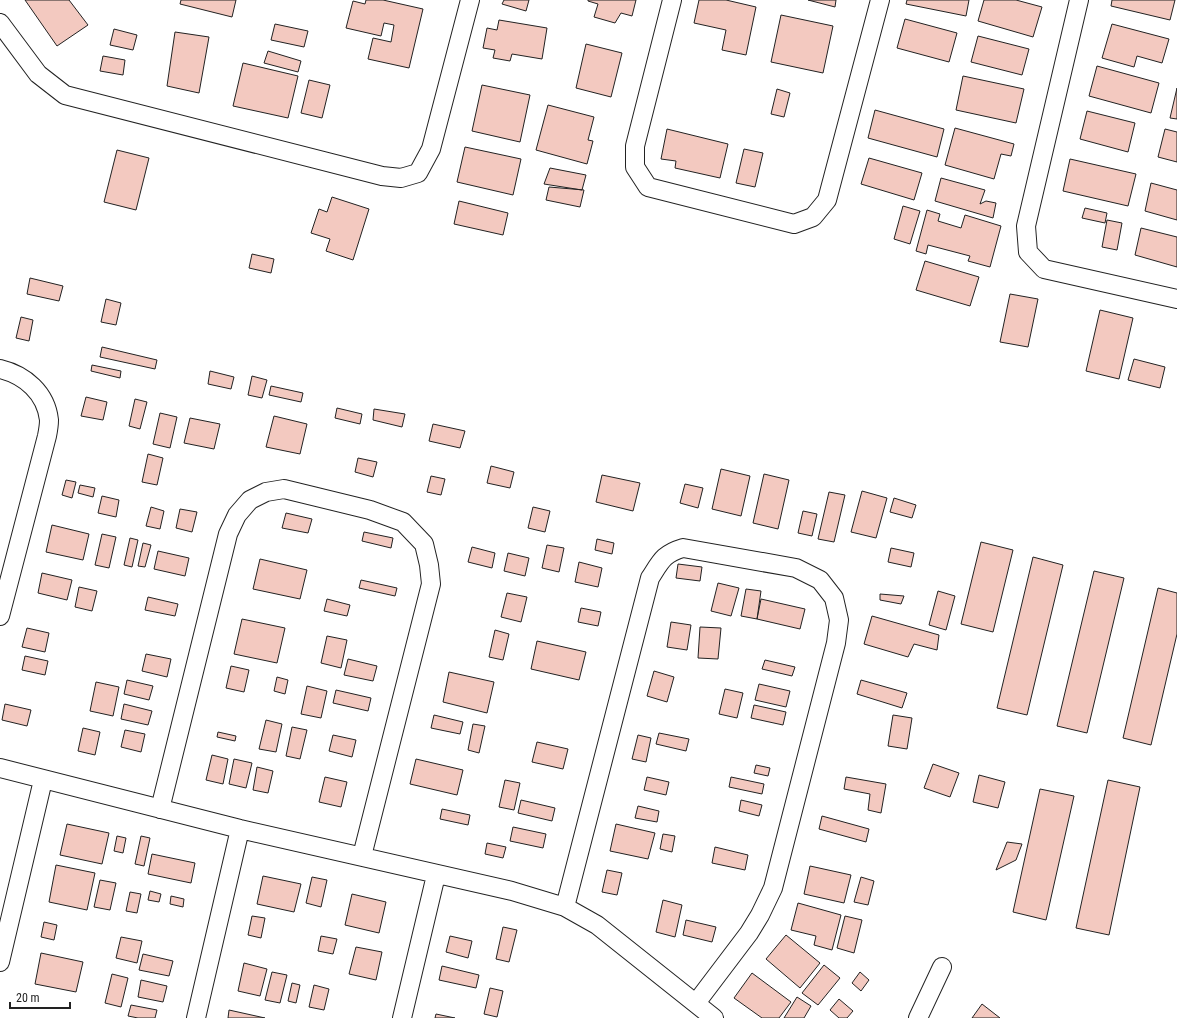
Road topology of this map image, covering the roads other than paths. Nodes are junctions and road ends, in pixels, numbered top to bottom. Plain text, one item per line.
1 (470, 0) edge
2 (672, 0) edge
3 (880, 0) edge
4 (1079, 0) edge
5 (0, 22) edge
6 (1177, 299) edge
7 (0, 369) edge
8 (0, 616) edge
9 (0, 768) edge
10 (43, 780) junction
11 (160, 809) junction
12 (240, 829) junction
13 (362, 856) junction
14 (436, 875) junction
15 (565, 907) junction
16 (0, 962) edge
17 (942, 967) dead end
18 (696, 1003) junction
19 (196, 1018) edge
20 (402, 1018) edge
21 (714, 1018) edge
22 (918, 1018) edge

1 - 5 street
2 - 3 street
4 - 6 street
7 - 8 street
9 - 10 street
10 - 11 street
10 - 16 street
11 - 12 street
11 - 13 street
12 - 13 street
12 - 19 street
13 - 14 street
14 - 15 street
14 - 20 street
15 - 18 street
15 - 18 street
17 - 22 street
18 - 21 street

